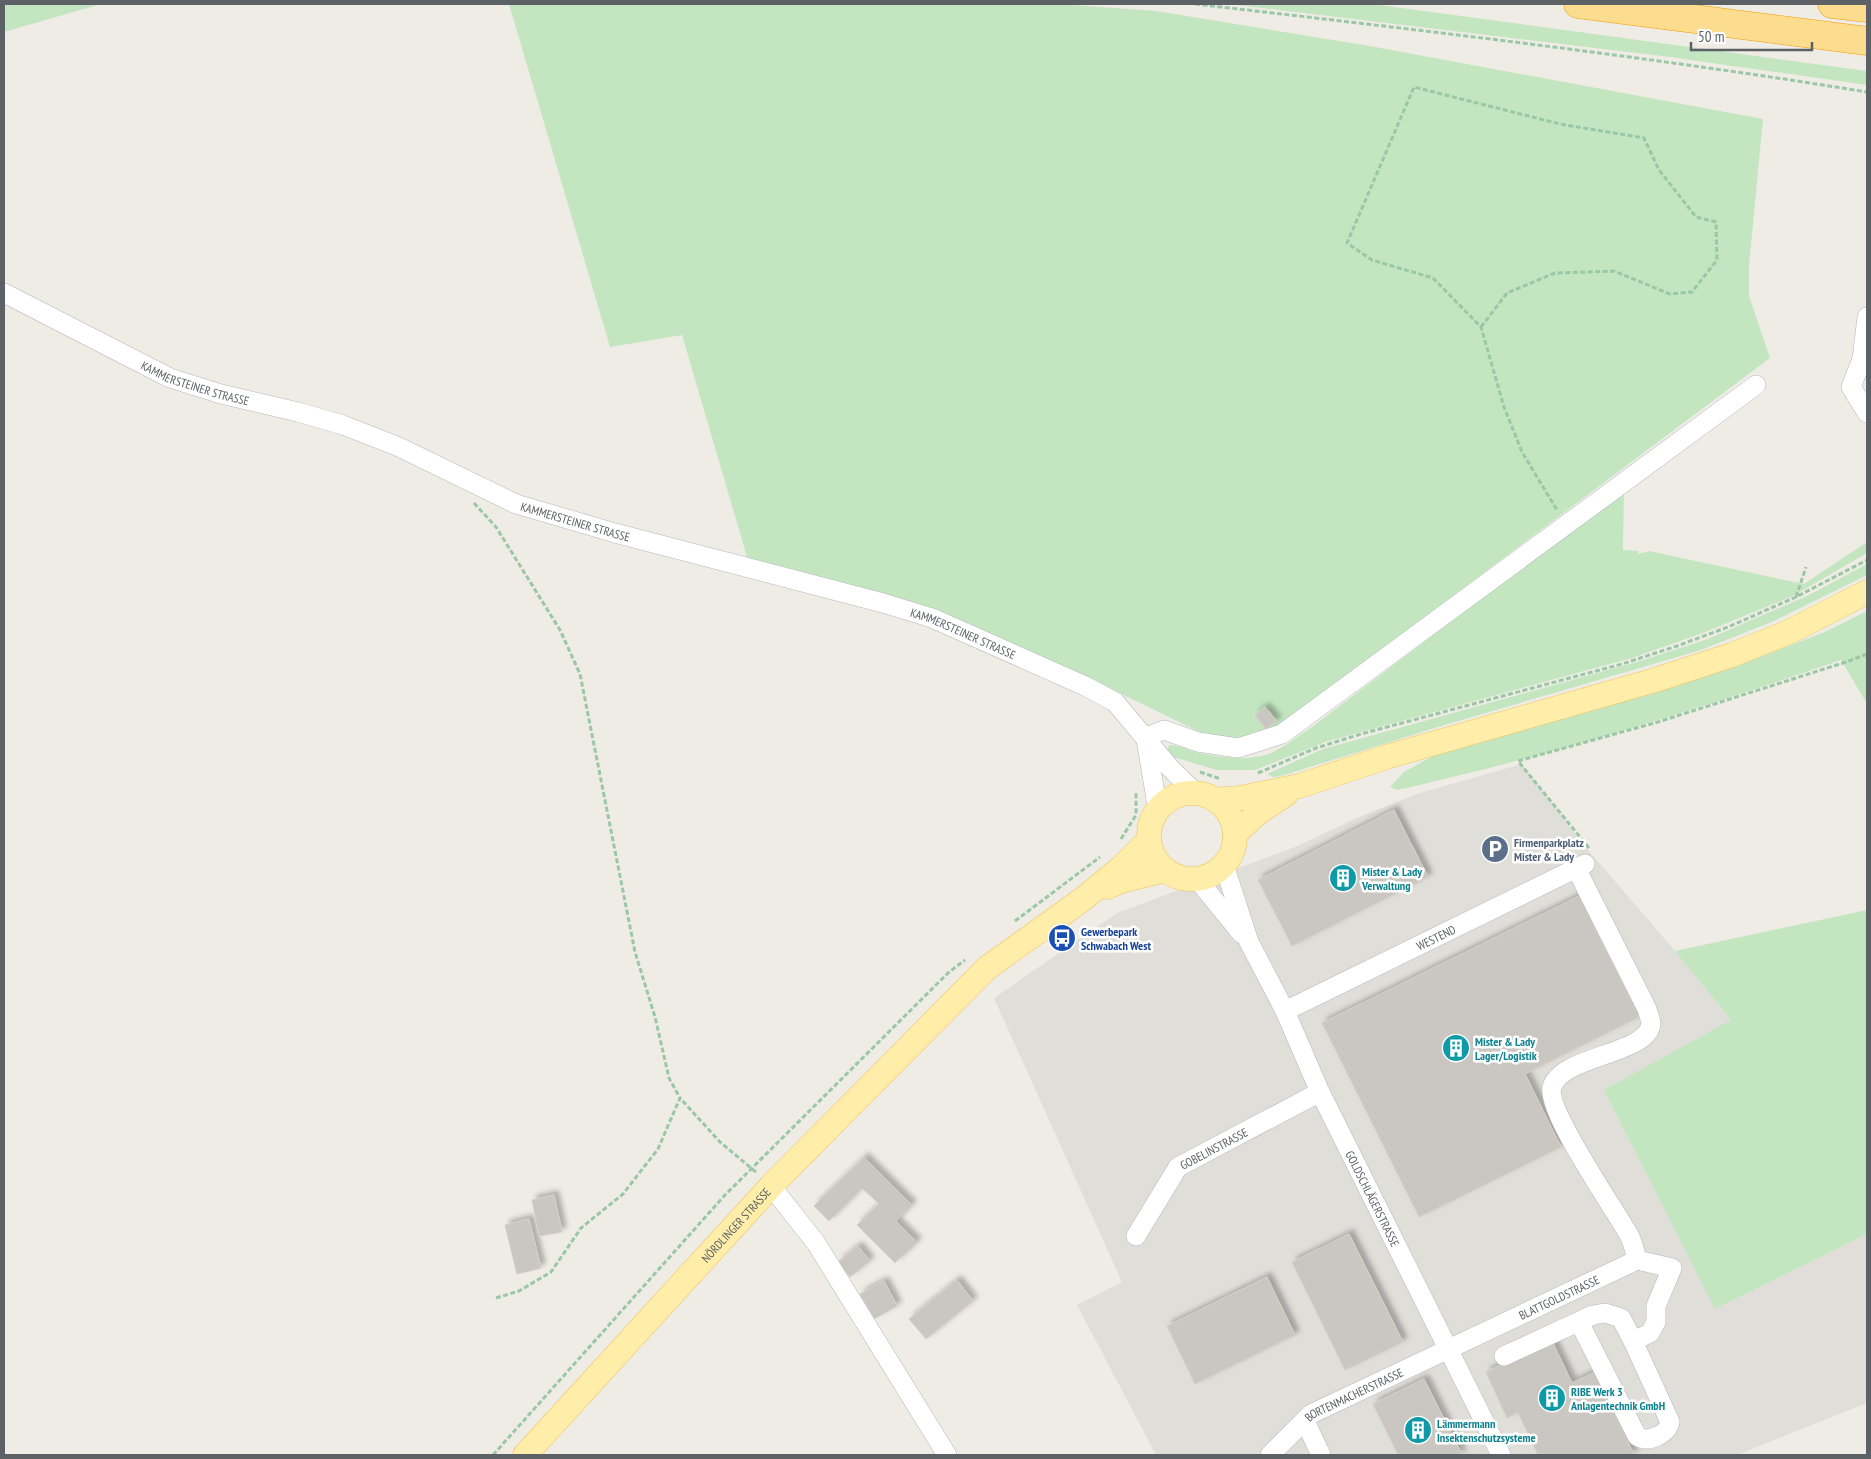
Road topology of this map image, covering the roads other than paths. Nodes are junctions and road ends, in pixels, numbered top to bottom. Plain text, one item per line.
1 (1578, 4) edge
2 (1832, 4) edge
3 (1867, 8) edge
4 (1867, 41) edge
5 (4, 293) edge
6 (1867, 317) edge
7 (1756, 385) dead end
8 (1867, 413) edge
9 (1867, 592) edge
10 (1146, 737) junction
11 (1299, 786) junction
12 (1203, 788) junction
13 (1158, 811) junction
14 (1235, 834) junction
15 (1149, 840) junction
16 (1224, 865) junction
17 (1166, 870) junction
18 (1197, 879) junction
19 (1083, 899) junction
20 (1249, 942) junction
21 (1285, 1011) junction
22 (1320, 1092) junction
23 (771, 1186) junction
24 (1136, 1236) dead end
25 (1637, 1260) junction
26 (1579, 1322) junction
27 (1633, 1342) junction
28 (1449, 1348) junction
29 (1504, 1356) dead end
30 (1305, 1421) junction
31 (525, 1455) edge
32 (947, 1455) edge
33 (1270, 1455) edge
34 (1321, 1455) edge
35 (1501, 1455) edge

1 - 4 highway
2 - 3 highway
5 - 10 street, KAMMERSTEINER STRASSE
6 - 8 street
7 - 10 street
9 - 11 main road
10 - 12 street, KAMMERSTEINER STRASSE
10 - 13 street
11 - 12 main road
11 - 14 main road
12 - 13 main road
12 - 14 main road
13 - 15 main road
14 - 16 main road
15 - 17 main road
15 - 19 main road
16 - 18 main road
16 - 20 street, GOLDSCHLÄGERSTRASSE
17 - 18 main road
17 - 19 main road
18 - 20 street, GOLDSCHLÄGERSTRASSE
19 - 23 main road
20 - 21 street, GOLDSCHLÄGERSTRASSE
21 - 22 street, GOLDSCHLÄGERSTRASSE
21 - 25 street, WESTEND
22 - 24 street, GOBELINSTRASSE
22 - 28 street, GOLDSCHLÄGERSTRASSE
23 - 31 main road, NÖRDLINGER STRASSE
23 - 32 street, NÖRDLINGER STRASSE
25 - 27 street
25 - 28 street, BLATTGOLDSTRASSE
26 - 27 street
26 - 27 street
26 - 29 street
28 - 30 street, BORTENMACHERSTRASSE
28 - 35 street, GOLDSCHLÄGERSTRASSE
30 - 33 street, BORTENMACHERSTRASSE
30 - 34 street

